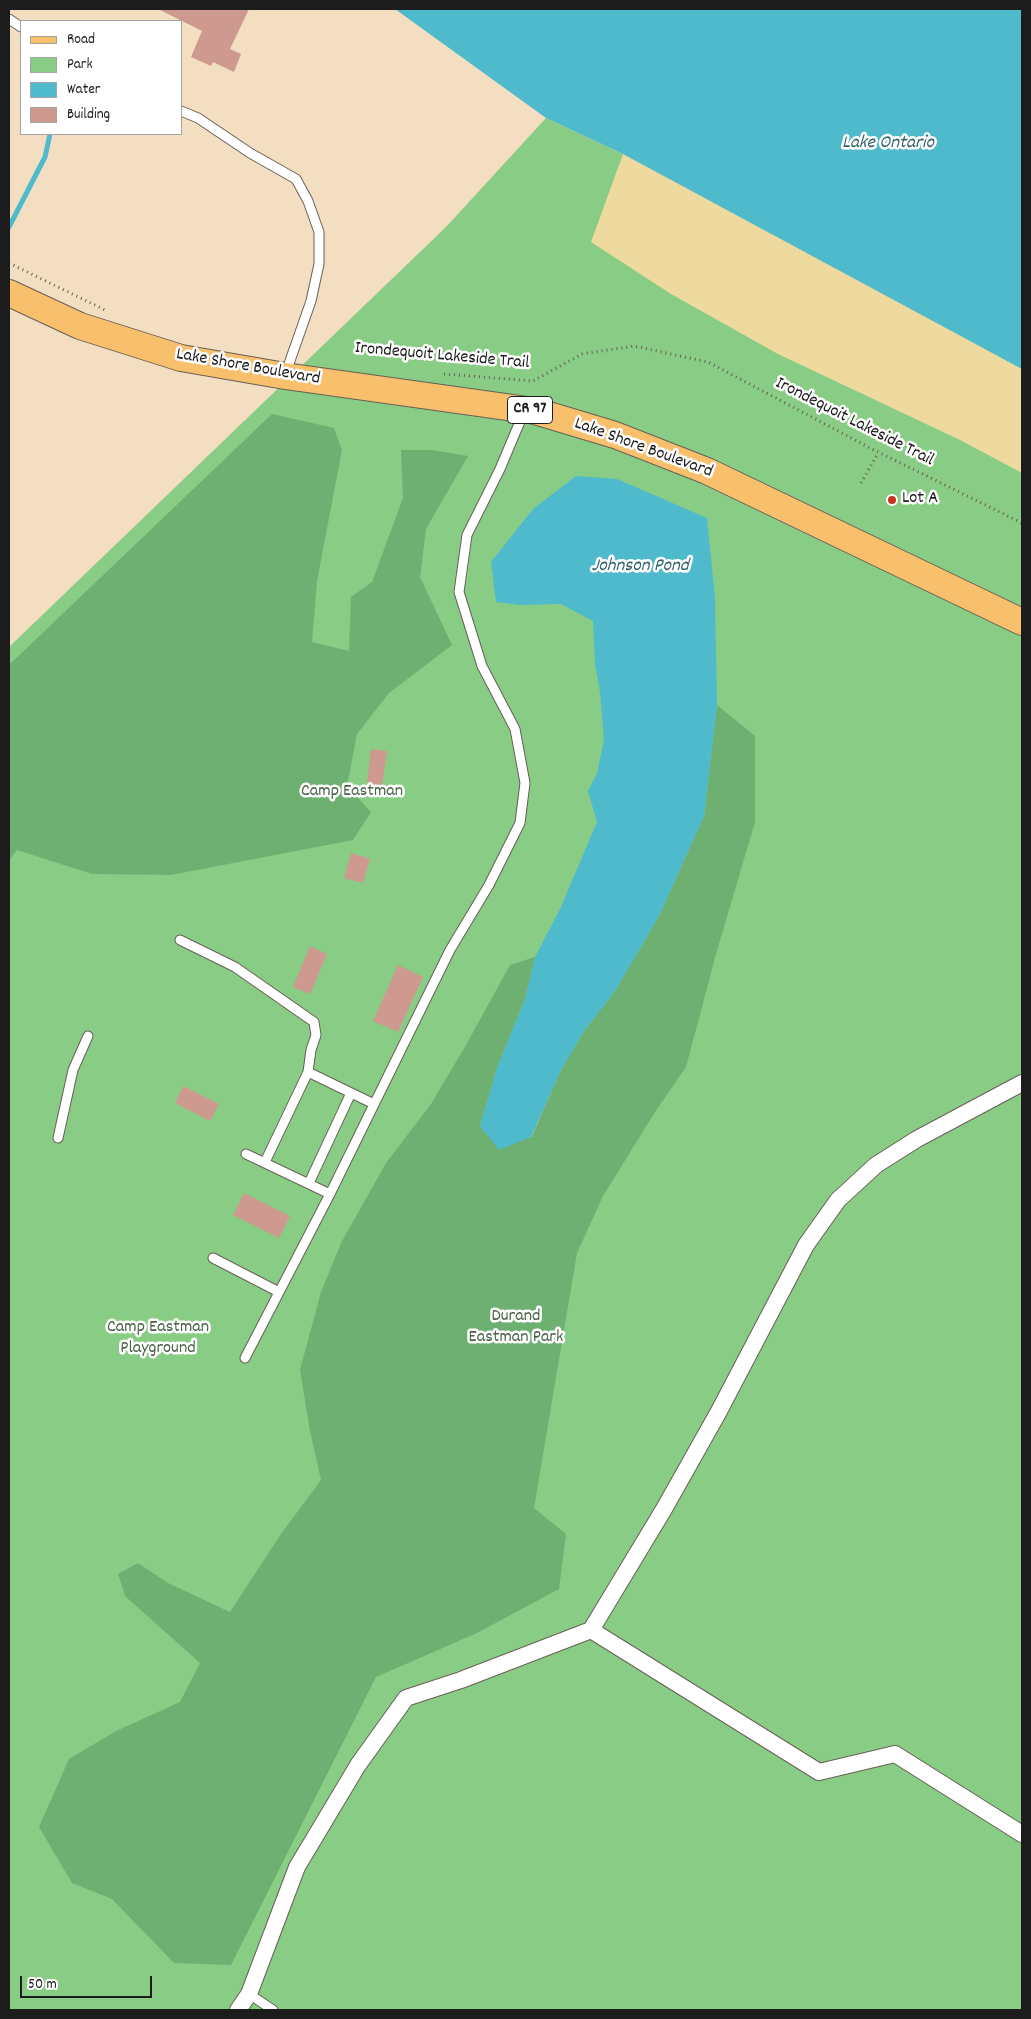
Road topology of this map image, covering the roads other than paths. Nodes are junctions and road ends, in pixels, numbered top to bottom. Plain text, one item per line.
1 (9, 19) edge
2 (20, 26) edge
3 (182, 111) edge
4 (9, 293) edge
5 (285, 376) junction
6 (525, 409) junction
7 (1022, 622) edge
8 (180, 940) dead end
9 (88, 1036) dead end
10 (308, 1072) junction
11 (1022, 1083) edge
12 (351, 1093) junction
13 (374, 1104) junction
14 (58, 1138) dead end
15 (246, 1154) dead end
16 (265, 1162) junction
17 (309, 1183) junction
18 (330, 1194) junction
19 (213, 1258) dead end
20 (279, 1292) junction
21 (245, 1358) dead end
22 (590, 1630) junction
23 (1022, 1834) edge
24 (249, 1994) junction
25 (238, 2010) edge
26 (273, 2010) edge

1 - 2 lane
3 - 5 lane
4 - 5 main road, Lake Shore Boulevard / CR 97
5 - 6 main road, Lake Shore Boulevard / CR 97
6 - 7 main road, Lake Shore Boulevard / CR 97
6 - 13 lane
8 - 10 lane
9 - 14 lane
10 - 12 lane
10 - 16 lane
11 - 22 street
12 - 13 lane
12 - 17 lane
13 - 18 lane
15 - 16 lane
16 - 17 lane
17 - 18 lane
18 - 20 lane
19 - 20 lane
20 - 21 lane
22 - 23 street
22 - 24 street
24 - 25 street
24 - 26 lane

